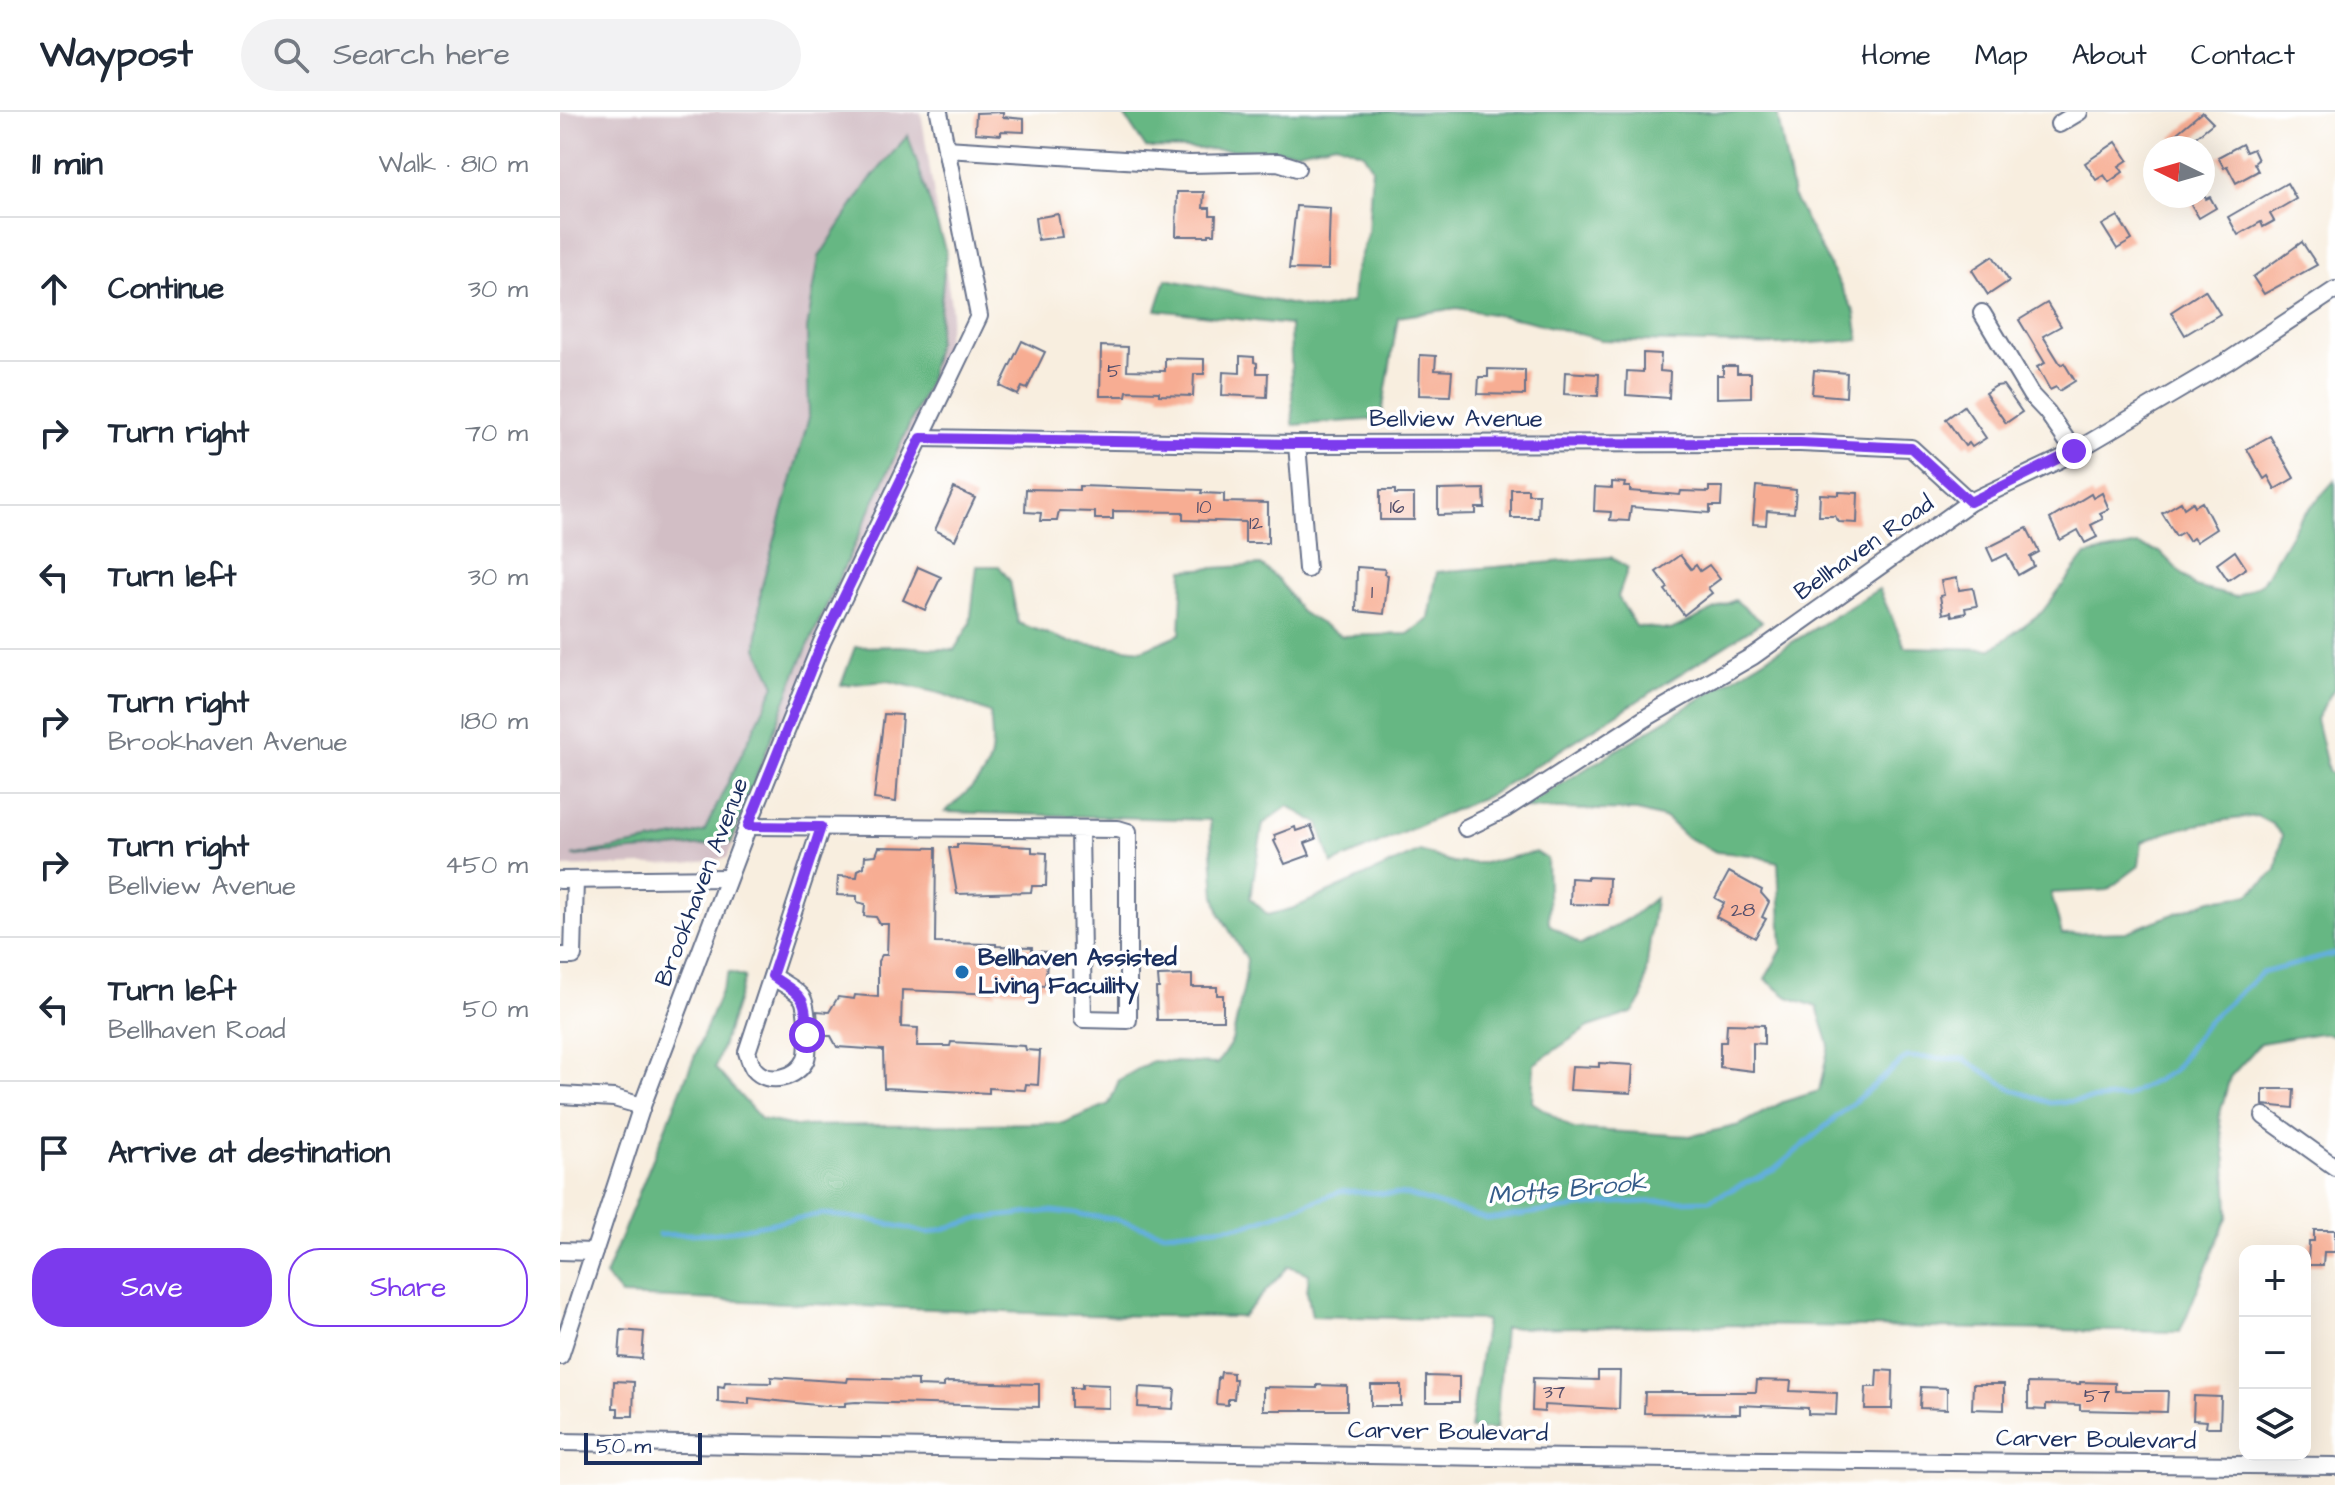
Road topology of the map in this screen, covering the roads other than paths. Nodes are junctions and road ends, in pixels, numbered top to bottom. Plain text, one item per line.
1 (939, 112) edge
2 (2079, 112) edge
3 (2059, 124) dead end
4 (946, 149) junction
5 (1297, 168) dead end
6 (2335, 290) edge
7 (1982, 313) dead end
8 (921, 438) junction
9 (1297, 444) junction
10 (2074, 451) junction
11 (1970, 502) junction
12 (1307, 569) dead end
13 (748, 826) junction
14 (821, 827) junction
15 (1466, 828) dead end
16 (1080, 829) junction
17 (727, 878) junction
18 (568, 880) edge
19 (560, 956) edge
20 (772, 976) junction
21 (560, 1095) edge
22 (642, 1106) junction
23 (2264, 1116) dead end
24 (2335, 1167) edge
25 (560, 1251) edge
26 (594, 1252) junction
27 (560, 1356) edge
28 (560, 1442) edge
29 (2335, 1466) edge

1 - 4 street, Brookhaven Avenue
2 - 3 street
4 - 5 street
4 - 8 street, Brookhaven Avenue
6 - 10 street, Bellhaven Road
7 - 10 street
8 - 9 street, Bellview Avenue
8 - 13 street, Brookhaven Avenue
9 - 11 street, Bellview Avenue
9 - 12 street
10 - 11 street, Bellhaven Road
11 - 15 street, Bellhaven Road
13 - 14 street
13 - 17 street, Brookhaven Avenue
14 - 16 street
14 - 20 street
16 - 16 street
17 - 18 street
17 - 22 street, Brookhaven Avenue
18 - 19 street
20 - 20 street
21 - 22 street
22 - 26 street, Brookhaven Avenue
23 - 24 street
25 - 26 street
26 - 27 street, Brookhaven Avenue
28 - 29 street, Carver Boulevard

